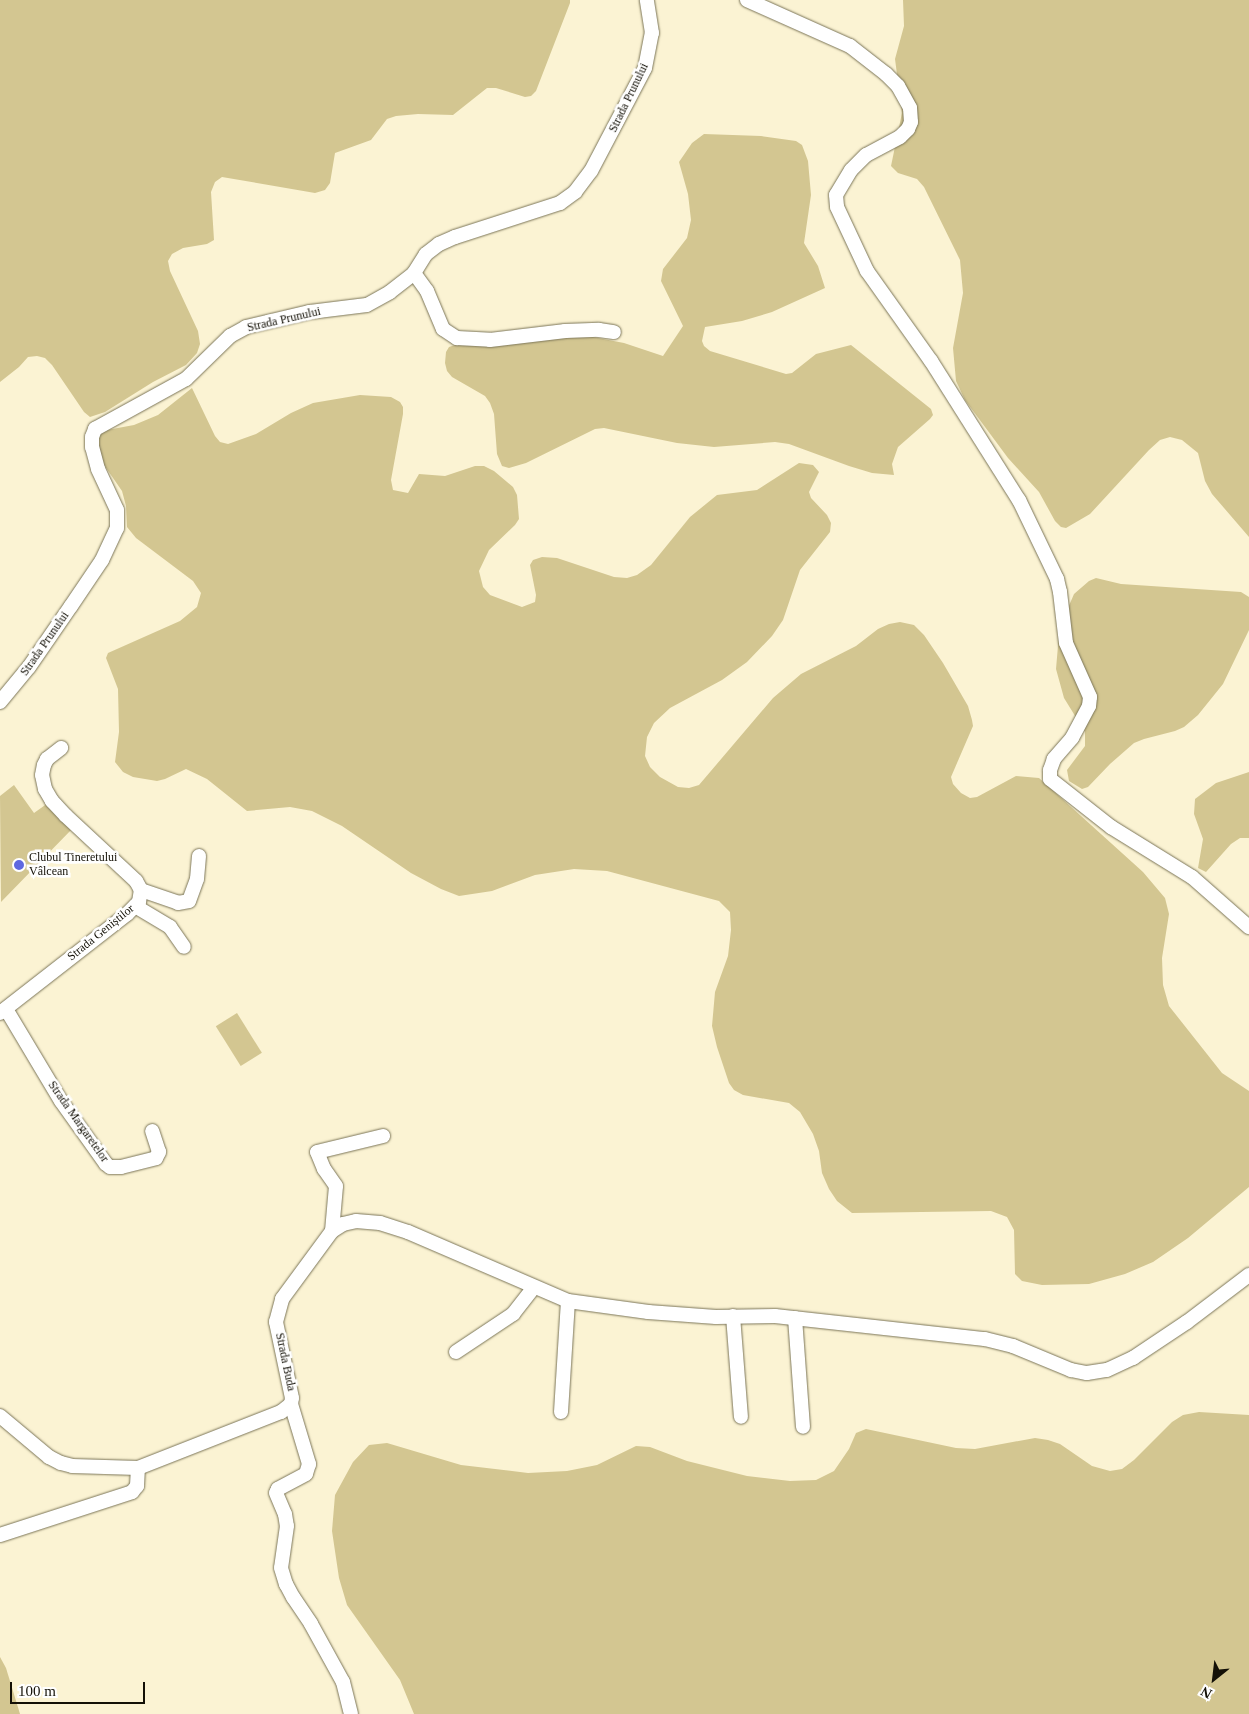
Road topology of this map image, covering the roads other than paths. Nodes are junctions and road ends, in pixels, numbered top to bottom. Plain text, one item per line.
1 (647, 0) edge
2 (747, 0) edge
3 (414, 272) junction
4 (614, 332) dead end
5 (0, 702) edge
6 (61, 748) dead end
7 (199, 856) dead end
8 (141, 890) junction
9 (135, 906) junction
10 (1249, 927) edge
11 (184, 947) dead end
12 (3, 1012) edge
13 (152, 1131) dead end
14 (383, 1136) dead end
15 (332, 1231) junction
16 (1249, 1275) edge
17 (534, 1287) junction
18 (568, 1301) junction
19 (733, 1316) junction
20 (796, 1318) junction
21 (456, 1352) dead end
22 (291, 1404) junction
23 (561, 1412) dead end
24 (0, 1416) edge
25 (741, 1417) dead end
26 (803, 1427) dead end
27 (138, 1468) junction
28 (0, 1535) edge
29 (351, 1714) edge

1 - 3 street, Strada Prunului
2 - 10 street
3 - 4 street
3 - 5 street, Strada Prunului
6 - 8 street, Strada Geniștilor
7 - 8 street
8 - 9 street, Strada Geniștilor
9 - 11 street
9 - 12 street, Strada Geniștilor
12 - 13 street, Strada Margaretelor
14 - 15 street
15 - 17 street
15 - 22 street, Strada Buda
16 - 20 street
17 - 18 street
17 - 21 street
18 - 19 street
18 - 23 street
19 - 20 street
19 - 25 street
20 - 26 street
22 - 27 street, Strada Buda
22 - 29 street
24 - 27 street, Strada Buda
27 - 28 street

